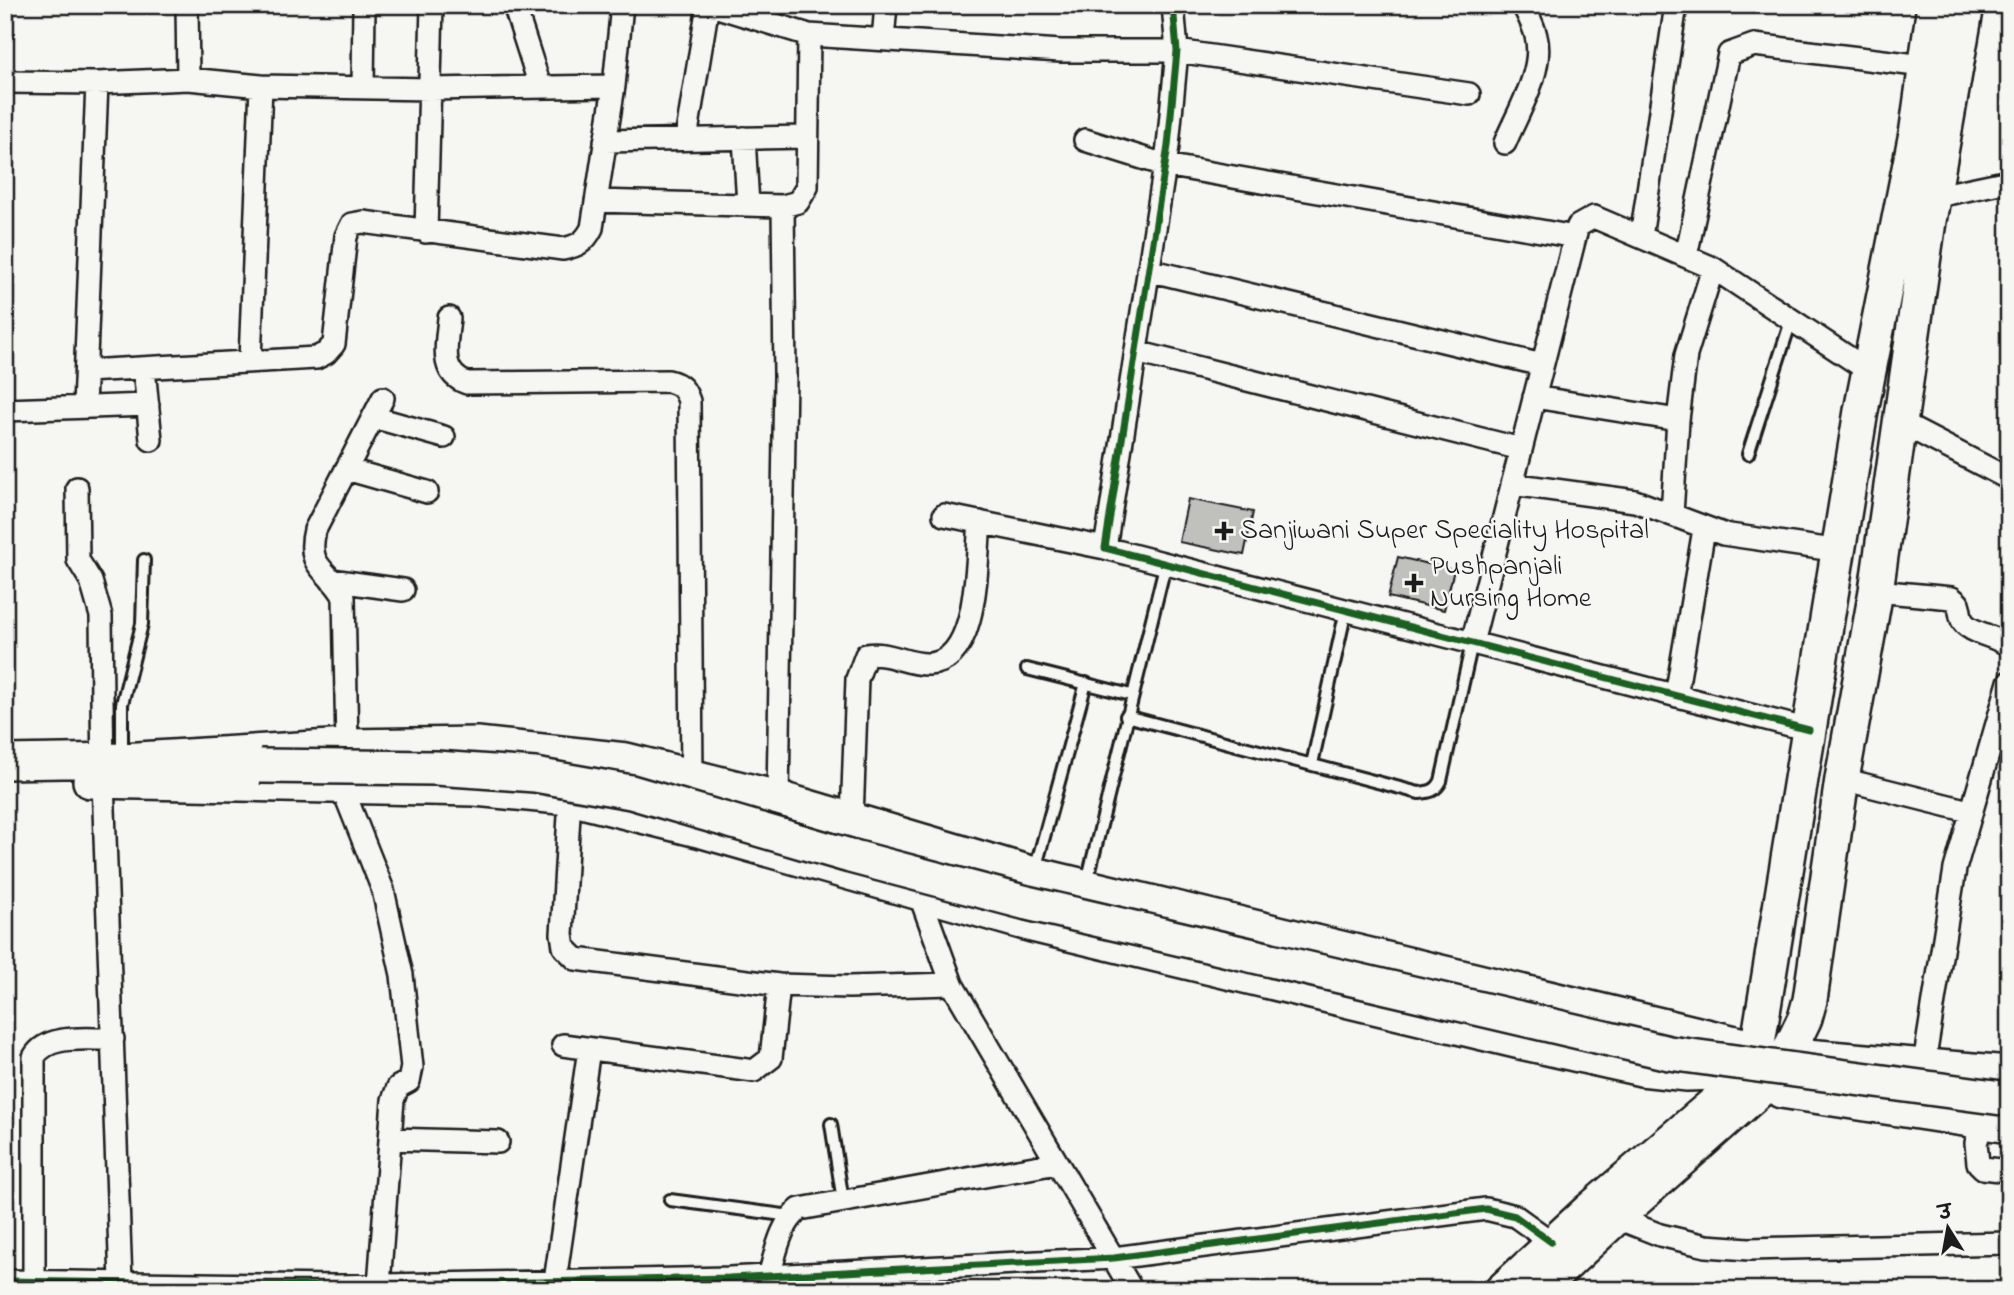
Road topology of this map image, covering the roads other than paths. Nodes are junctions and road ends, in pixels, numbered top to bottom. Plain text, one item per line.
1 (187, 5) edge
2 (364, 5) edge
3 (432, 5) edge
4 (514, 5) edge
5 (622, 5) edge
6 (710, 5) edge
7 (886, 5) edge
8 (1173, 5) edge
9 (1523, 5) edge
10 (1676, 5) edge
11 (1934, 5) edge
12 (1967, 5) edge
13 (809, 35) junction
14 (883, 40) junction
15 (1177, 51) junction
16 (1924, 66) junction
17 (188, 79) junction
18 (5, 82) edge
19 (97, 83) junction
20 (261, 86) junction
21 (540, 86) junction
22 (614, 86) junction
23 (363, 88) junction
24 (430, 89) junction
25 (1469, 94) dead end
26 (807, 137) junction
27 (744, 138) junction
28 (686, 139) junction
29 (1085, 140) dead end
30 (605, 141) junction
31 (1505, 143) dead end
32 (1165, 165) junction
33 (2009, 181) edge
34 (1919, 200) junction
35 (596, 201) junction
36 (748, 205) junction
37 (783, 206) junction
38 (426, 232) junction
39 (1575, 237) junction
40 (1641, 237) junction
41 (1686, 256) junction
42 (1713, 268) junction
43 (1148, 270) junction
44 (449, 318) dead end
45 (1791, 321) junction
46 (1136, 352) junction
47 (250, 361) junction
48 (1542, 365) junction
49 (144, 368) junction
50 (86, 371) junction
51 (1869, 371) junction
52 (1534, 397) junction
53 (383, 398) dead end
54 (148, 405) junction
55 (85, 407) junction
56 (5, 410) edge
57 (373, 417) junction
58 (1678, 420) junction
59 (1899, 422) junction
60 (444, 436) dead end
61 (151, 440) dead end
62 (1521, 449) junction
63 (1748, 454) dead end
64 (346, 469) junction
65 (2009, 479) edge
66 (1512, 484) junction
67 (78, 488) dead end
68 (427, 492) dead end
69 (1672, 514) junction
70 (944, 515) dead end
71 (980, 522) junction
72 (1704, 529) junction
73 (1105, 548) junction
74 (1840, 551) junction
75 (144, 560) dead end
76 (1166, 562) junction
77 (331, 580) junction
78 (403, 590) dead end
79 (1876, 592) junction
80 (1346, 610) junction
81 (1472, 643) junction
82 (2009, 646) edge
83 (1027, 669) dead end
84 (2009, 682) edge
85 (1086, 683) junction
86 (1131, 695) junction
87 (1676, 696) junction
88 (1126, 716) junction
89 (1809, 730) junction
90 (347, 746) junction
91 (5, 762) edge
92 (1312, 764) junction
93 (109, 767) junction
94 (201, 769) junction
95 (692, 777) junction
96 (1842, 779) junction
97 (5, 782) edge
98 (342, 787) junction
99 (570, 798) junction
100 (778, 798) junction
101 (1969, 811) junction
102 (852, 820) junction
103 (897, 834) junction
104 (1034, 874) junction
105 (1086, 885) junction
106 (918, 892) junction
107 (1203, 913) junction
108 (1195, 962) junction
109 (952, 984) junction
110 (779, 985) junction
111 (113, 1039) junction
112 (563, 1045) dead end
113 (589, 1049) junction
114 (1792, 1052) junction
115 (1924, 1064) junction
116 (1756, 1070) junction
117 (2009, 1073) edge
118 (2009, 1099) edge
119 (831, 1124) dead end
120 (1996, 1124) edge
121 (390, 1139) junction
122 (498, 1142) dead end
123 (1057, 1163) junction
124 (2009, 1171) edge
125 (670, 1200) dead end
126 (843, 1201) junction
127 (1588, 1209) junction
128 (791, 1216) junction
129 (1618, 1218) junction
130 (1551, 1242) junction
131 (2009, 1243) edge
132 (1114, 1258) junction
133 (769, 1276) junction
134 (872, 1280) edge
135 (555, 1281) junction
136 (34, 1282) junction
137 (121, 1282) junction
138 (9, 1284) edge
139 (726, 1284) edge
140 (379, 1285) junction
141 (152, 1286) edge
142 (522, 1286) edge
143 (298, 1287) edge
144 (405, 1287) edge
145 (1132, 1290) edge
146 (1500, 1290) edge
147 (1541, 1290) edge

1 - 17 street
2 - 23 street
3 - 24 street
4 - 21 street
5 - 22 street
6 - 13 street
6 - 28 street
7 - 14 street
8 - 15 street
9 - 31 street
10 - 40 street
11 - 16 main road
12 - 34 main road
13 - 14 street
13 - 26 street
14 - 15 street
15 - 25 street
15 - 32 street
16 - 34 main road
16 - 41 street
17 - 19 street
17 - 20 street
18 - 19 street
19 - 50 street
20 - 23 street
20 - 47 street
21 - 22 street
21 - 24 street
22 - 30 street
23 - 24 street
24 - 38 street
26 - 27 street
26 - 37 street
27 - 28 street
27 - 36 street
28 - 30 street
29 - 32 street
30 - 35 street
32 - 39 street
32 - 43 street
33 - 34 street
34 - 51 main road
34 - 59 main road
35 - 36 street
35 - 38 street
36 - 37 street
37 - 100 street
38 - 47 street
39 - 40 street
39 - 48 street
40 - 41 street
41 - 42 street
42 - 45 street
42 - 58 street
43 - 46 street
43 - 48 street
44 - 95 street
45 - 51 street
45 - 63 lane
46 - 62 street
46 - 73 street
47 - 49 street
48 - 52 street
49 - 50 street
49 - 54 street
50 - 55 street
51 - 74 main road
52 - 58 street
52 - 62 street
53 - 57 street
54 - 55 street
54 - 61 street
55 - 56 street
57 - 60 street
57 - 64 street
58 - 69 street
59 - 65 street
59 - 79 main road
62 - 66 street
64 - 68 street
64 - 77 street
66 - 69 street
66 - 81 street
67 - 93 street
69 - 72 street
70 - 71 street
71 - 73 street
71 - 102 street
72 - 74 street
72 - 87 street
73 - 76 street
74 - 89 main road
75 - 93 lane
76 - 80 street
76 - 86 lane
77 - 78 street
77 - 90 street
79 - 82 street
79 - 96 main road
80 - 81 street
80 - 92 lane
81 - 87 street
81 - 92 lane
83 - 85 lane
84 - 101 street
85 - 86 lane
85 - 104 lane
86 - 88 lane
87 - 89 street
88 - 92 lane
88 - 105 lane
89 - 116 main road
90 - 94 main road
90 - 95 main road
91 - 93 main road
93 - 94 main road
93 - 97 main road
93 - 111 street
94 - 98 main road
94 - 118 main road, bridge
95 - 100 main road
96 - 101 street
96 - 114 main road
98 - 99 main road
98 - 121 street
99 - 106 main road
99 - 110 street
100 - 102 main road
101 - 115 street
102 - 103 main road
103 - 104 main road
103 - 106 street
104 - 105 main road
105 - 107 main road
106 - 108 main road
106 - 109 street
107 - 108 main road
107 - 116 main road
108 - 116 main road
109 - 110 street
109 - 123 street
110 - 113 street
111 - 136 street
111 - 137 street
112 - 113 street
113 - 135 street
114 - 115 main road
114 - 116 main road
115 - 117 main road
116 - 120 main road
116 - 127 main road
116 - 129 main road
119 - 126 lane
120 - 124 street
121 - 122 street
121 - 140 street
123 - 126 street
123 - 132 street
125 - 128 lane
126 - 128 street
127 - 129 street
127 - 130 main road
128 - 133 street
129 - 131 street
129 - 147 main road
130 - 132 street
130 - 146 main road
132 - 134 street
132 - 145 street
133 - 134 street
133 - 139 street
135 - 139 street
135 - 142 street
136 - 137 street
136 - 138 street
137 - 141 street
140 - 143 street
140 - 144 street
141 - 143 street
142 - 144 street

